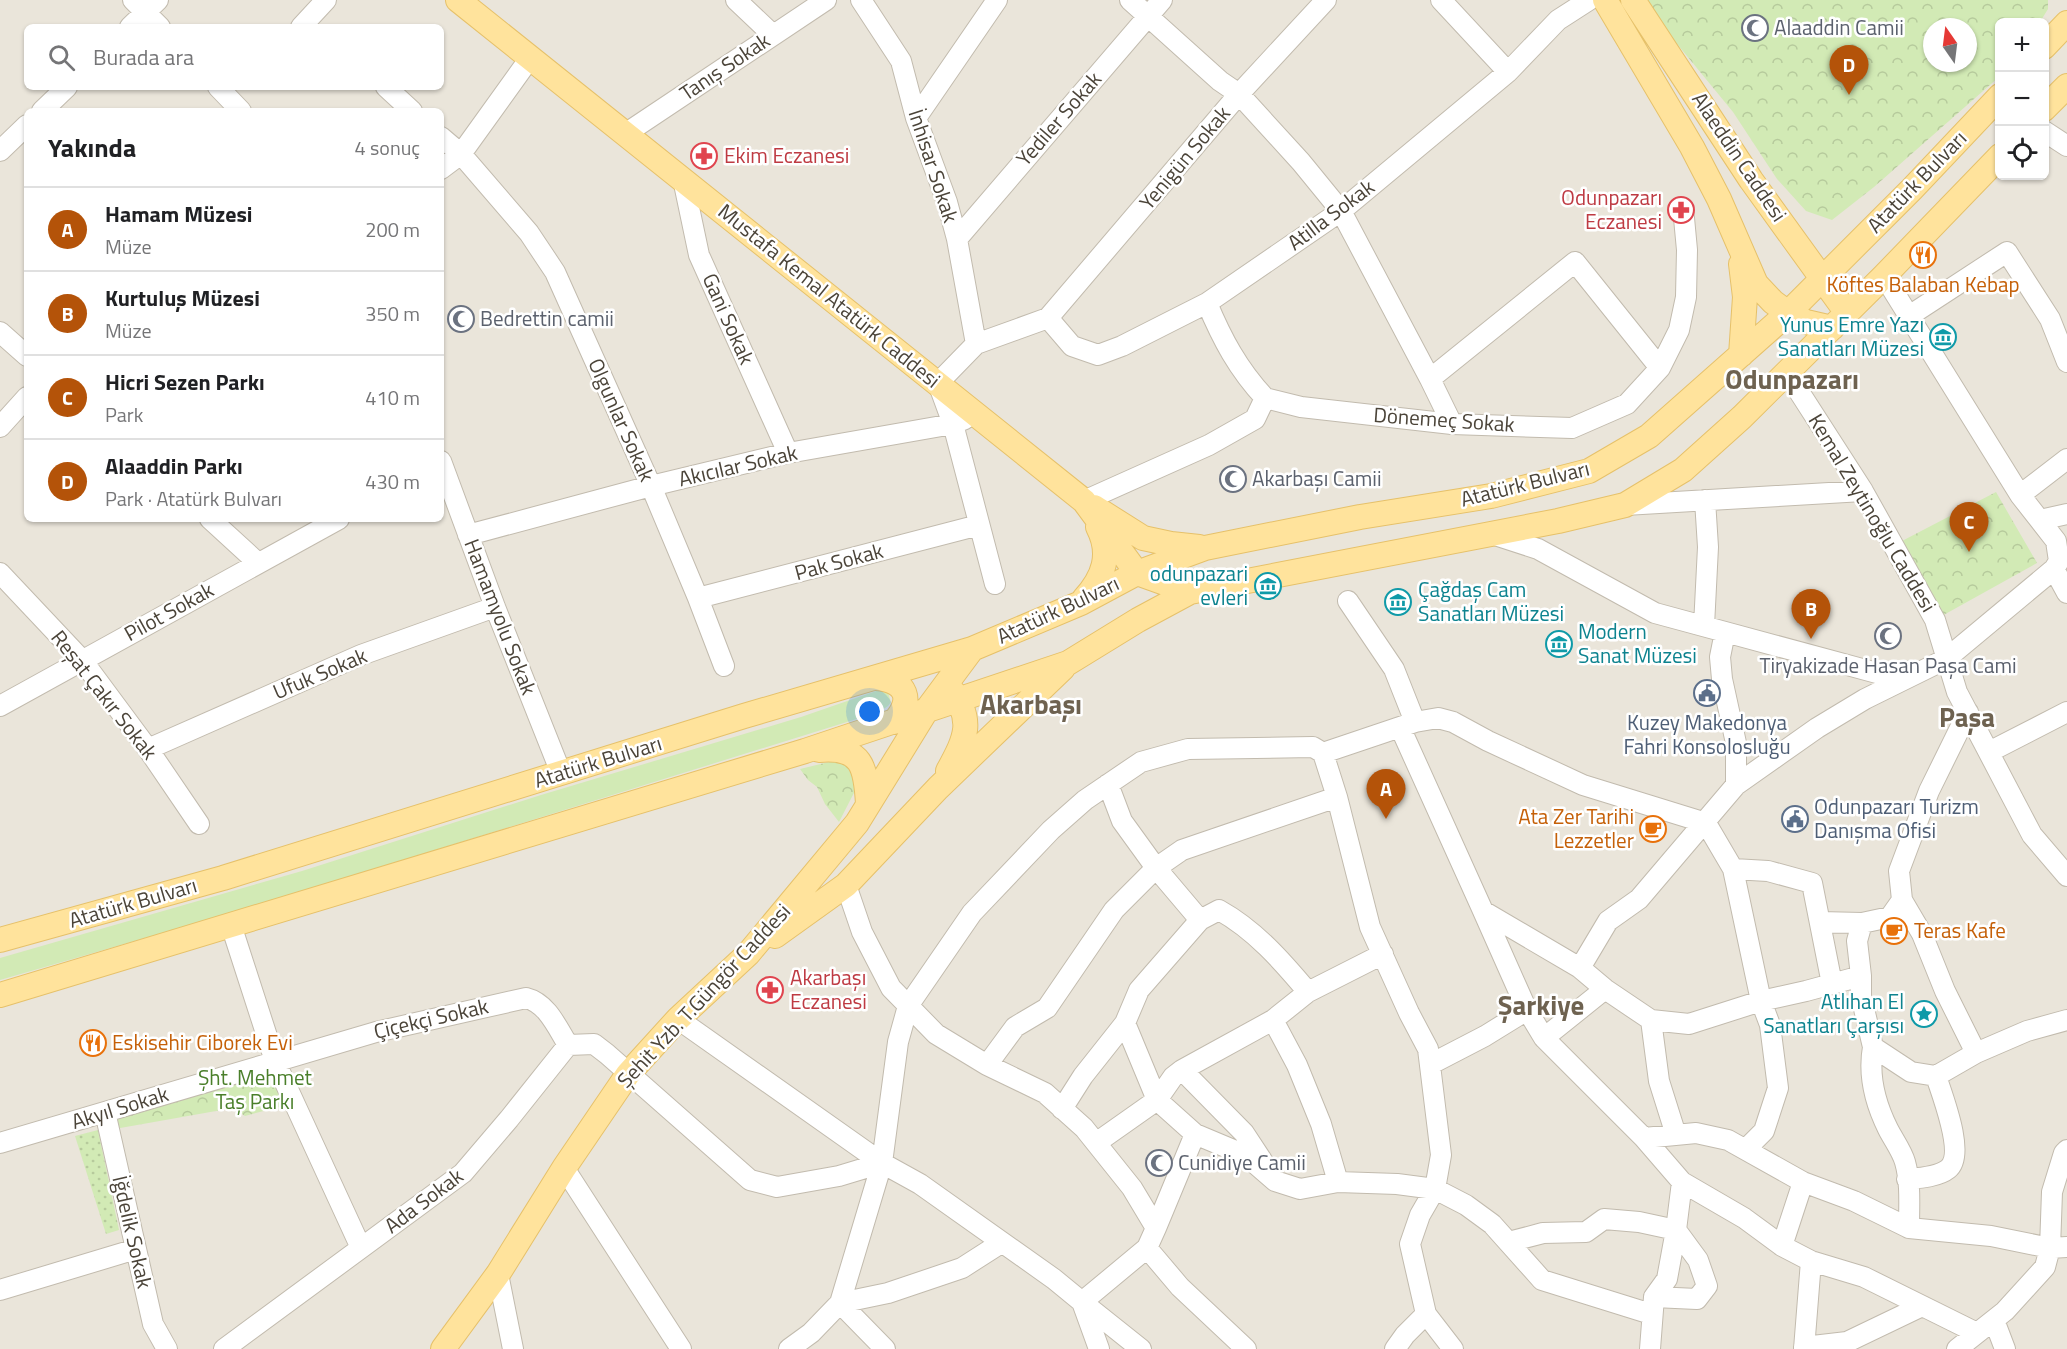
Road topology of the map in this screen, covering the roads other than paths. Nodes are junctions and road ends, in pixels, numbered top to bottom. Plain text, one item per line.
1 (326, 0) edge
2 (458, 0) edge
3 (736, 0) edge
4 (826, 0) edge
5 (861, 0) edge
6 (997, 0) edge
7 (1130, 0) edge
8 (1162, 0) edge
9 (1326, 0) edge
10 (1441, 0) edge
11 (1589, 0) edge
12 (1605, 0) edge
13 (1633, 0) edge
14 (145, 4) edge
15 (1147, 16) junction
16 (2067, 23) edge
17 (132, 24) edge
18 (158, 24) edge
19 (311, 24) edge
20 (773, 35) junction
21 (2049, 42) edge
22 (530, 58) junction
23 (1508, 72) junction
24 (2067, 86) edge
25 (64, 90) edge
26 (389, 90) edge
27 (1239, 94) junction
28 (1995, 101) edge
29 (2049, 104) edge
30 (45, 108) edge
31 (409, 108) edge
32 (916, 118) junction
33 (24, 128) edge
34 (625, 134) junction
35 (2049, 134) edge
36 (444, 140) edge
37 (2067, 146) edge
38 (0, 151) edge
39 (461, 154) junction
40 (1995, 161) edge
41 (444, 167) edge
42 (683, 178) junction
43 (1341, 211) junction
44 (1684, 218) dead end
45 (957, 239) junction
46 (1740, 249) junction
47 (1884, 276) junction
48 (1822, 278) junction
49 (1207, 303) junction
50 (1788, 313) junction
51 (1909, 316) junction
52 (1048, 318) junction
53 (2058, 318) edge
54 (1840, 320) junction
55 (0, 332) edge
56 (976, 344) junction
57 (24, 353) edge
58 (1741, 355) junction
59 (2067, 362) edge
60 (1660, 368) junction
61 (1787, 373) junction
62 (1430, 379) junction
63 (938, 383) junction
64 (1265, 398) junction
65 (24, 400) edge
66 (975, 415) junction
67 (952, 423) junction
68 (1452, 424) junction
69 (0, 427) edge
70 (788, 453) junction
71 (2067, 459) edge
72 (444, 471) edge
73 (651, 486) junction
74 (1863, 491) junction
75 (2020, 495) junction
76 (1705, 500) junction
77 (1084, 501) junction
78 (1625, 505) junction
79 (2067, 514) edge
80 (2040, 520) junction
81 (213, 522) edge
82 (333, 522) edge
83 (979, 525) junction
84 (1491, 534) junction
85 (468, 535) junction
86 (1205, 548) junction
87 (258, 563) junction
88 (2056, 565) junction
89 (0, 573) edge
90 (1137, 573) junction
91 (995, 584) dead end
92 (1190, 592) junction
93 (2067, 593) edge
94 (698, 598) junction
95 (1348, 601) dead end
96 (1081, 603) junction
97 (495, 606) junction
98 (1704, 627) junction
99 (1725, 632) junction
100 (972, 650) junction
101 (1946, 659) junction
102 (82, 660) junction
103 (1068, 663) junction
104 (724, 666) dead end
105 (912, 668) junction
106 (877, 678) junction
107 (953, 692) junction
108 (0, 706) edge
109 (926, 711) junction
110 (1968, 712) junction
111 (2067, 712) edge
112 (894, 722) junction
113 (1407, 725) junction
114 (148, 749) junction
115 (805, 751) junction
116 (1989, 752) junction
117 (1323, 753) junction
118 (561, 773) junction
119 (1108, 784) junction
120 (1736, 785) junction
121 (938, 788) junction
122 (1337, 797) junction
123 (868, 804) junction
124 (1706, 823) junction
125 (199, 824) dead end
126 (1156, 868) junction
127 (1733, 869) junction
128 (2067, 876) edge
129 (846, 885) junction
130 (1902, 900) junction
131 (1484, 912) junction
132 (1200, 920) junction
133 (1820, 922) junction
134 (1862, 923) junction
135 (231, 925) junction
136 (0, 940) edge
137 (748, 954) junction
138 (1383, 954) junction
139 (1580, 968) junction
140 (1861, 976) junction
141 (1832, 984) junction
142 (1605, 989) junction
143 (1308, 992) junction
144 (0, 995) edge
145 (1761, 1001) junction
146 (908, 1006) junction
147 (1527, 1010) junction
148 (678, 1019) junction
149 (1273, 1020) junction
150 (1652, 1020) junction
151 (2067, 1020) edge
152 (1125, 1023) junction
153 (1544, 1038) junction
154 (568, 1044) junction
155 (1873, 1047) junction
156 (1976, 1053) junction
157 (275, 1061) junction
158 (1431, 1064) junction
159 (987, 1065) junction
160 (1182, 1070) junction
161 (628, 1074) junction
162 (1936, 1076) junction
163 (1156, 1100) junction
164 (1062, 1109) junction
165 (105, 1112) junction
166 (1195, 1134) junction
167 (1676, 1135) junction
168 (1644, 1138) junction
169 (0, 1143) edge
170 (1096, 1143) junction
171 (1747, 1149) junction
172 (2067, 1150) edge
173 (882, 1163) junction
174 (564, 1168) junction
175 (1907, 1179) junction
176 (1275, 1181) junction
177 (1338, 1182) junction
178 (1682, 1182) junction
179 (1803, 1182) junction
180 (1435, 1189) junction
181 (1155, 1228) junction
182 (1909, 1228) junction
183 (1676, 1230) junction
184 (1509, 1242) junction
185 (1001, 1243) junction
186 (1782, 1246) junction
187 (2059, 1247) edge
188 (361, 1248) junction
189 (1147, 1248) junction
190 (136, 1249) junction
191 (1811, 1261) junction
192 (498, 1274) junction
193 (0, 1290) edge
194 (1082, 1302) junction
195 (840, 1303) junction
196 (1652, 1306) junction
197 (1923, 1306) junction
198 (1426, 1314) junction
199 (1994, 1320) junction
200 (1977, 1333) junction
201 (162, 1347) edge
202 (1804, 1348) edge
203 (224, 1349) edge
204 (443, 1349) edge
205 (513, 1349) edge
206 (681, 1349) edge
207 (789, 1349) edge
208 (885, 1349) edge
209 (1099, 1349) edge
210 (1141, 1349) edge
211 (1246, 1349) edge
212 (1395, 1349) edge
213 (1454, 1349) edge
214 (1650, 1349) edge
215 (1957, 1349) edge
216 (2005, 1349) edge

1 - 19 street
2 - 22 main road, Mustafa Kemal Atatürk Caddesi
3 - 20 street
4 - 20 street, Tanış Sokak
5 - 32 street, İnhisar Sokak
6 - 32 street
7 - 15 street
8 - 15 street, Yediler Sokak
9 - 27 street, Yenigün Sokak
10 - 23 street
11 - 23 street, Atilla Sokak
12 - 46 main road, Alaeddin Caddesi
13 - 48 main road, Alaeddin Caddesi
14 - 17 street
14 - 18 street
15 - 27 street
15 - 45 street, Yediler Sokak
16 - 21 main road
20 - 34 street, Tanış Sokak
22 - 34 main road, Mustafa Kemal Atatürk Caddesi
22 - 39 street
23 - 43 street, Atilla Sokak
24 - 29 main road
25 - 30 street
26 - 31 street
27 - 43 street
27 - 52 street, Yenigün Sokak
28 - 48 main road, Atatürk Bulvarı
32 - 45 street, İnhisar Sokak
33 - 38 street
34 - 42 main road, Mustafa Kemal Atatürk Caddesi
35 - 37 street
36 - 39 street, Olgunlar Sokak
39 - 41 street
39 - 73 street, Olgunlar Sokak
40 - 47 main road, Atatürk Bulvarı
42 - 63 main road, Mustafa Kemal Atatürk Caddesi
42 - 70 street, Gani Sokak
43 - 49 street, Atilla Sokak
43 - 62 street
44 - 60 street, Dönemeç Sokak
45 - 56 street, İnhisar Sokak
46 - 50 main road, Alaeddin Caddesi
46 - 58 main road
47 - 51 street
47 - 54 main road, Atatürk Bulvarı
48 - 50 main road, Atatürk Bulvarı
48 - 54 main road, Alaeddin Caddesi
49 - 52 street, Atilla Sokak
49 - 64 street
50 - 54 main road, Alaeddin Caddesi
50 - 58 main road, Atatürk Bulvarı
51 - 53 street
51 - 75 street
52 - 56 street
53 - 59 street
54 - 61 main road, Atatürk Bulvarı
55 - 57 street
56 - 63 street
58 - 86 main road, Atatürk Bulvarı
60 - 62 street
60 - 68 street, Dönemeç Sokak
61 - 74 street, Kemal Zeytinoğlu Caddesi
61 - 78 main road, Atatürk Bulvarı
62 - 68 street
63 - 66 main road, Mustafa Kemal Atatürk Caddesi
63 - 67 street
64 - 68 street, Dönemeç Sokak
64 - 77 street
65 - 69 street
66 - 67 street, Akıcılar Sokak
66 - 77 main road, Mustafa Kemal Atatürk Caddesi
67 - 70 street, Akıcılar Sokak
67 - 83 street
70 - 73 street, Akıcılar Sokak
71 - 75 street
72 - 85 street, Hamamyolu Sokak
73 - 85 street, Akıcılar Sokak
73 - 94 street, Olgunlar Sokak
74 - 76 street
74 - 101 street, Kemal Zeytinoğlu Caddesi
75 - 80 street
76 - 78 street
76 - 98 street
77 - 86 main road
77 - 90 main road, Mustafa Kemal Atatürk Caddesi
77 - 96 main road
78 - 84 main road, Atatürk Bulvarı
79 - 80 street
80 - 88 street
81 - 87 street
82 - 87 street, Pilot Sokak
83 - 91 street
83 - 94 street, Pak Sokak
84 - 92 main road, Atatürk Bulvarı
84 - 98 street
85 - 97 street, Hamamyolu Sokak
86 - 90 main road, Atatürk Bulvarı
87 - 102 street, Pilot Sokak
88 - 93 street
88 - 101 street
89 - 102 street, Reşat Çakır Sokak
90 - 92 main road
90 - 96 main road, Atatürk Bulvarı
92 - 103 main road, Atatürk Bulvarı
94 - 104 street, Olgunlar Sokak
95 - 113 street
96 - 100 main road, Atatürk Bulvarı
97 - 114 street, Ufuk Sokak
97 - 118 street, Hamamyolu Sokak
98 - 99 street
99 - 101 street
99 - 120 street
100 - 105 main road, Atatürk Bulvarı
100 - 107 main road, Şehit Yzb. T.Güngör Caddesi
101 - 110 street, Kemal Zeytinoğlu Caddesi
101 - 120 street
102 - 108 street, Pilot Sokak
102 - 114 street, Reşat Çakır Sokak
103 - 107 main road, Atatürk Bulvarı
103 - 121 main road
105 - 106 main road, Atatürk Bulvarı
105 - 107 main road
106 - 112 main road
106 - 118 main road, Atatürk Bulvarı
107 - 109 main road, Şehit Yzb. T.Güngör Caddesi
107 - 121 main road
109 - 112 main road
109 - 123 main road, Şehit Yzb. T.Güngör Caddesi
110 - 116 street, Kemal Zeytinoğlu Caddesi
110 - 130 street
111 - 116 street
112 - 115 main road
113 - 117 street
113 - 124 street
113 - 131 street
114 - 125 street, Reşat Çakır Sokak
115 - 123 main road
115 - 135 main road
116 - 128 street, Kemal Zeytinoğlu Caddesi
117 - 119 street
117 - 122 street
118 - 136 main road, Atatürk Bulvarı
119 - 126 street
119 - 146 street
120 - 124 street
121 - 129 main road
122 - 126 street
122 - 138 street
123 - 137 main road, Şehit Yzb. T.Güngör Caddesi
124 - 127 street
124 - 139 street
126 - 132 street
126 - 159 street
127 - 133 street
127 - 145 street
129 - 137 main road
129 - 146 street
130 - 134 street
130 - 156 street
131 - 139 street
131 - 147 street
132 - 143 street
132 - 152 street
133 - 134 street
133 - 141 street
134 - 140 street
135 - 144 main road
135 - 157 street
137 - 148 main road, Şehit Yzb. T.Güngör Caddesi
138 - 143 street
138 - 158 street
139 - 142 street
140 - 141 street
140 - 155 street
141 - 145 street
142 - 150 street
142 - 153 street
143 - 149 street
145 - 150 street
145 - 171 street
146 - 159 street
146 - 173 street
147 - 153 street
147 - 158 street
148 - 161 main road, Şehit Yzb. T.Güngör Caddesi
148 - 173 street
149 - 160 street
149 - 177 street
150 - 167 street
151 - 156 street
152 - 163 street
152 - 164 street
153 - 168 street
154 - 157 street, Çiçekçi Sokak
154 - 161 street
154 - 188 street, Ada Sokak
155 - 162 street
155 - 175 street
156 - 162 street
157 - 165 street, Akyıl Sokak
157 - 188 street
158 - 180 street
159 - 164 street
160 - 163 street
160 - 176 street
161 - 173 street
161 - 174 main road, Şehit Yzb. T.Güngör Caddesi
162 - 175 street
163 - 166 street
163 - 170 street
164 - 170 street
165 - 169 street, Akyıl Sokak
165 - 190 street, İğdelik Sokak
166 - 176 street
166 - 181 street
167 - 168 street
167 - 171 street
168 - 178 street
170 - 181 street
171 - 179 street
172 - 187 street
173 - 185 street
173 - 195 street
174 - 192 main road, Şehit Yzb. T.Güngör Caddesi
174 - 206 street
175 - 182 street
176 - 177 street
177 - 180 street
178 - 183 street
178 - 186 street
179 - 182 street
179 - 186 street
180 - 184 street
180 - 198 street
181 - 189 street
182 - 187 street
183 - 184 street
183 - 196 street
183 - 196 street
184 - 196 street
185 - 194 street
185 - 195 street
186 - 191 street
187 - 199 street
188 - 203 street, Ada Sokak
189 - 194 street
189 - 211 street
190 - 193 street
190 - 201 street, İğdelik Sokak
191 - 197 street
191 - 202 street
192 - 204 main road, Şehit Yzb. T.Güngör Caddesi
192 - 205 street
194 - 209 street
194 - 210 street
195 - 207 street
195 - 208 street
196 - 214 street
197 - 200 street
197 - 202 street
198 - 212 street
198 - 213 street
199 - 200 street
199 - 216 street
200 - 215 street

